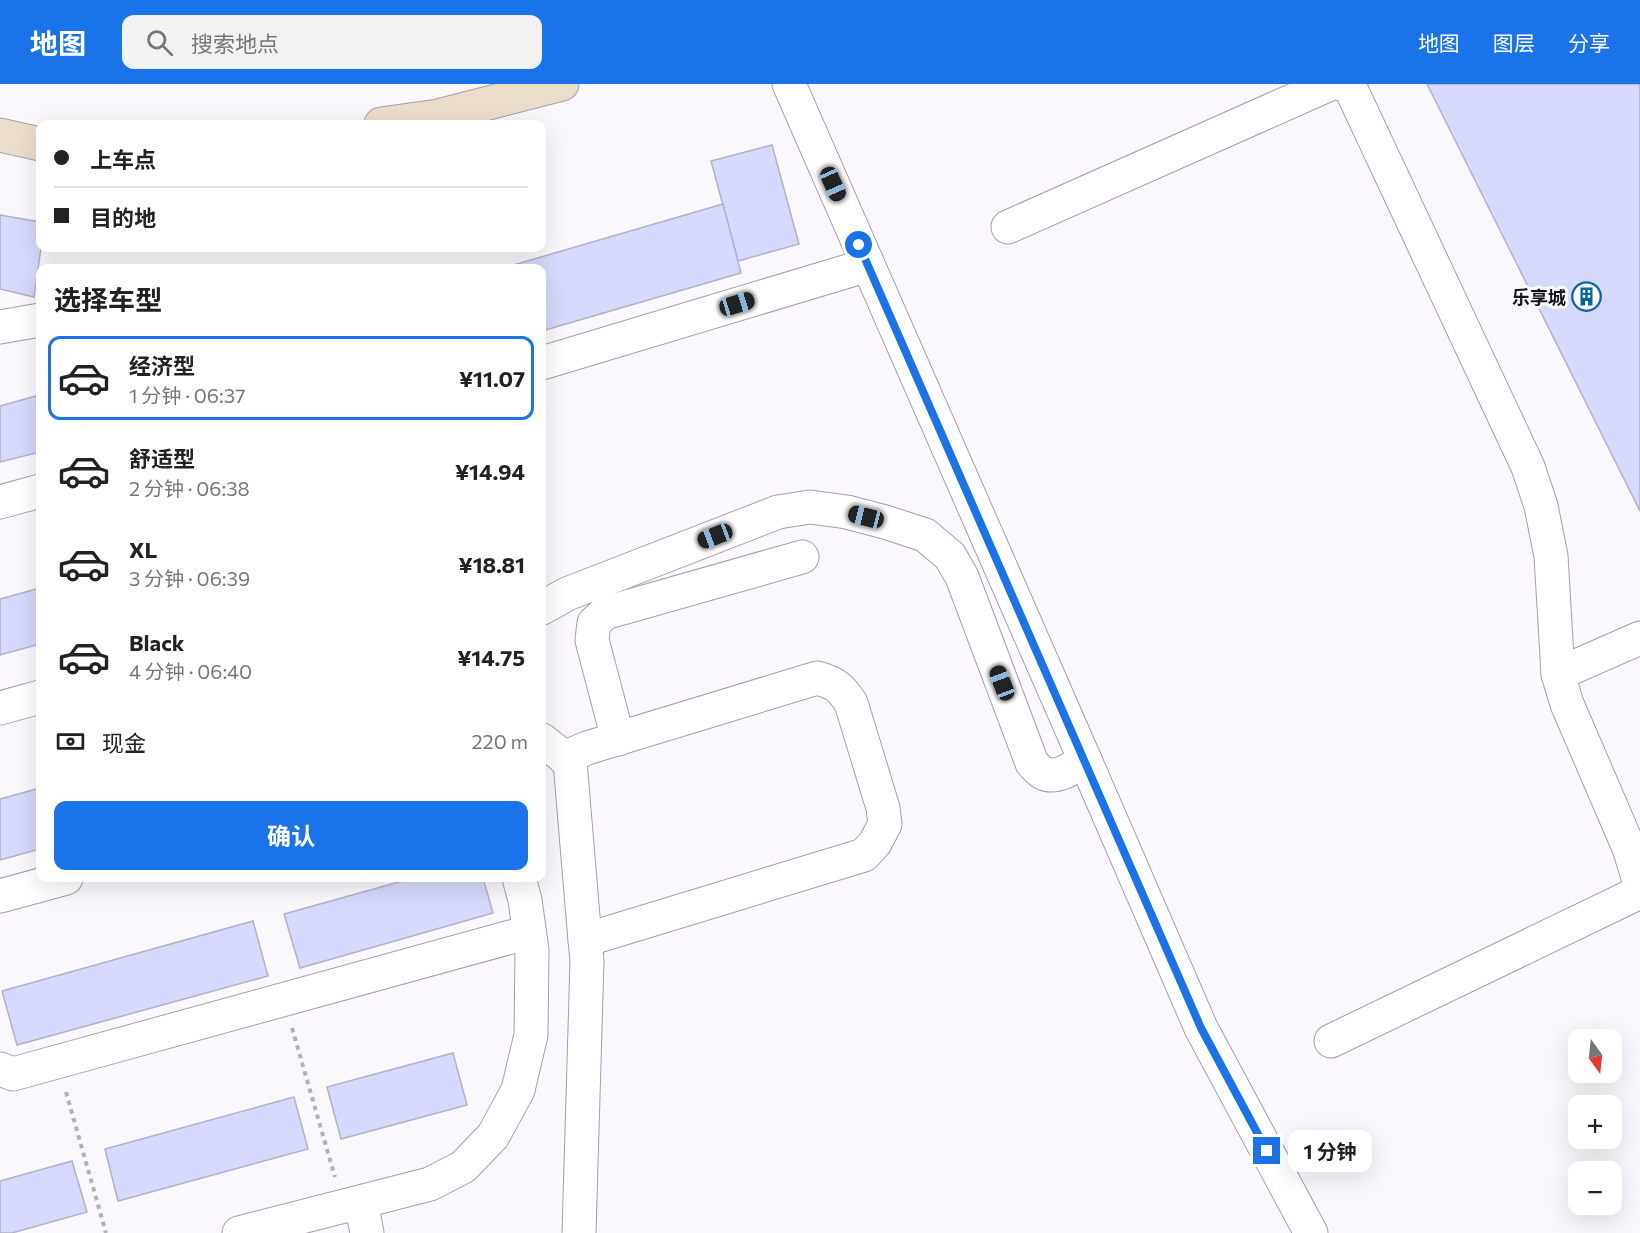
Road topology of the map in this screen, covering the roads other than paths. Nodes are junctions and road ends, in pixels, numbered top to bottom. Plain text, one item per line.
1 (562, 84) edge
2 (789, 84) edge
3 (1330, 84) edge
4 (1342, 84) edge
5 (410, 120) edge
6 (0, 135) edge
7 (36, 143) edge
8 (1008, 227) dead end
9 (868, 265) junction
10 (36, 321) edge
11 (0, 327) edge
12 (546, 362) edge
13 (36, 492) edge
14 (0, 502) edge
15 (802, 557) dead end
16 (546, 606) edge
17 (1640, 638) edge
18 (1558, 674) junction
19 (36, 698) edge
20 (0, 708) edge
21 (618, 739) junction
22 (553, 749) edge
23 (1085, 760) junction
24 (51, 882) edge
25 (520, 882) edge
26 (1640, 884) edge
27 (1640, 892) edge
28 (0, 896) edge
29 (529, 932) junction
30 (585, 940) junction
31 (1331, 1041) dead end
32 (0, 1070) edge
33 (352, 1204) junction
34 (239, 1233) edge
35 (367, 1233) edge
36 (579, 1233) edge
37 (1311, 1233) edge

1 - 5 street
2 - 9 street
3 - 8 street
4 - 18 street
6 - 7 street
9 - 12 street
9 - 23 street
10 - 11 street
13 - 14 street
15 - 21 street
16 - 23 street
17 - 18 street
18 - 26 street
19 - 20 street
21 - 22 street
21 - 30 street
22 - 30 street
23 - 37 street
24 - 28 street
25 - 29 street
27 - 31 street
29 - 32 street
29 - 33 street
30 - 36 street
33 - 34 street
33 - 35 street

